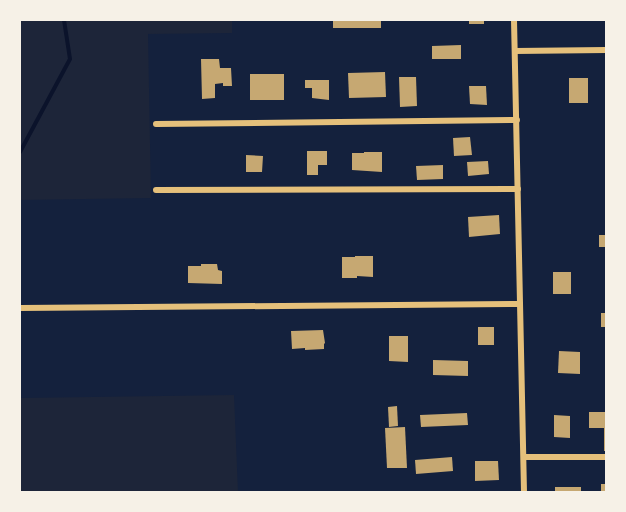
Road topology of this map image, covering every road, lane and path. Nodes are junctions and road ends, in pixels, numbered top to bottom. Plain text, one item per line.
1 (514, 20) edge
2 (606, 50) edge
3 (515, 51) junction
4 (517, 120) junction
5 (156, 124) dead end
6 (518, 189) junction
7 (156, 190) dead end
8 (520, 304) junction
9 (20, 308) edge
10 (524, 457) junction
11 (606, 457) edge
12 (524, 492) edge

1 - 3 street
2 - 3 street
3 - 4 street
4 - 5 street
4 - 6 street
6 - 7 street
6 - 8 street
8 - 9 street
8 - 10 street
10 - 11 street
10 - 12 street

